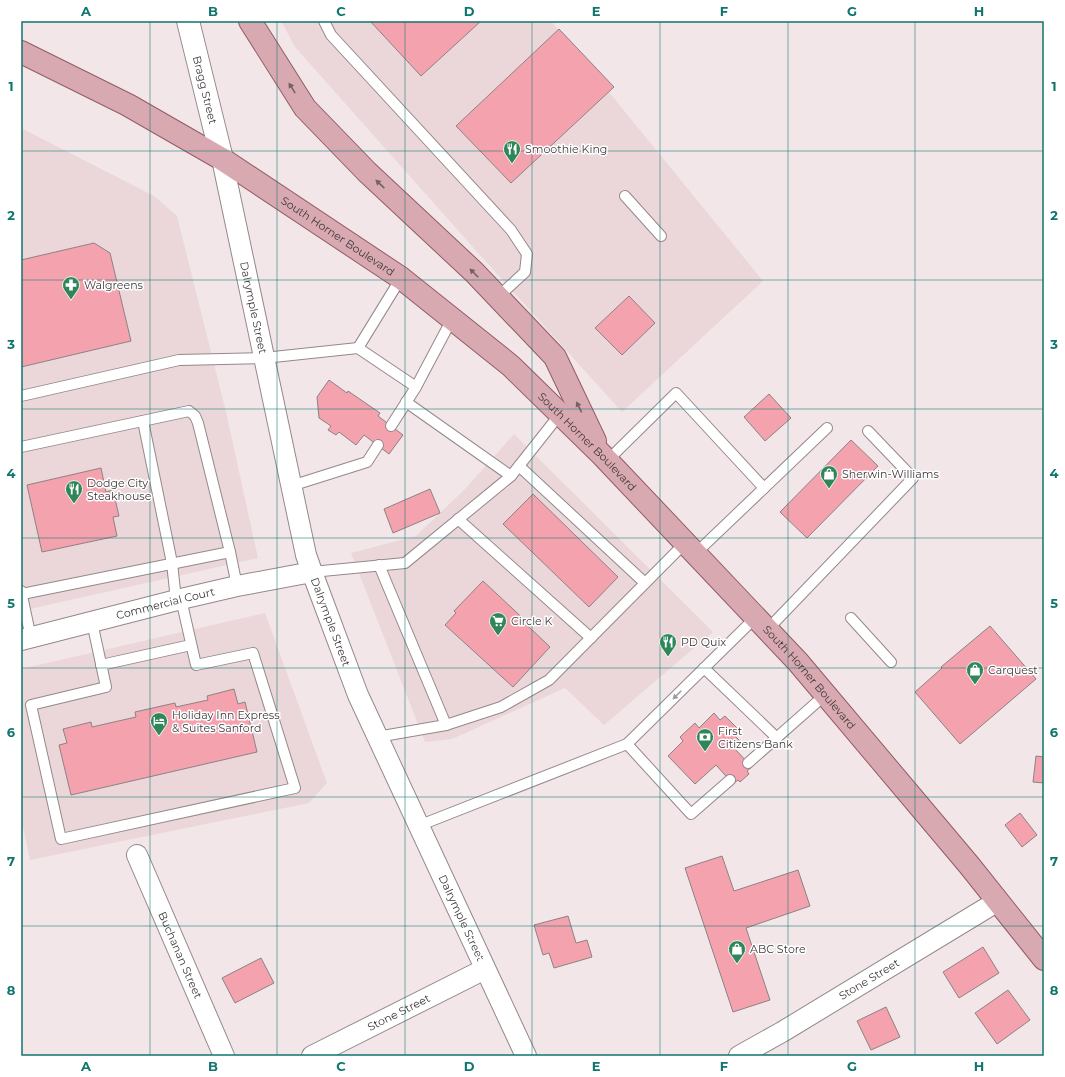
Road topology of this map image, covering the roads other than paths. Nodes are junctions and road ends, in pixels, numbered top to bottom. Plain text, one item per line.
1 (188, 21) edge
2 (250, 21) edge
3 (324, 21) edge
4 (21, 52) edge
5 (222, 159) junction
6 (625, 196) dead end
7 (660, 236) dead end
8 (400, 278) junction
9 (498, 297) junction
10 (452, 319) junction
11 (358, 348) junction
12 (264, 358) junction
13 (416, 387) junction
14 (21, 396) edge
15 (406, 402) junction
16 (560, 414) junction
17 (143, 421) junction
18 (391, 426) dead end
19 (827, 428) dead end
20 (868, 431) dead end
21 (378, 445) dead end
22 (21, 447) edge
23 (605, 458) junction
24 (519, 466) junction
25 (510, 476) junction
26 (291, 486) junction
27 (764, 488) junction
28 (458, 519) junction
29 (690, 548) junction
30 (230, 552) junction
31 (172, 563) junction
32 (379, 565) junction
33 (312, 572) junction
34 (645, 582) junction
35 (237, 586) junction
36 (21, 592) edge
37 (178, 600) junction
38 (851, 618) dead end
39 (92, 622) junction
40 (761, 624) junction
41 (591, 638) junction
42 (26, 639) edge
43 (191, 645) junction
44 (891, 662) dead end
45 (101, 664) junction
46 (704, 668) junction
47 (825, 695) junction
48 (446, 724) junction
49 (377, 737) junction
50 (777, 738) junction
51 (627, 744) junction
52 (748, 763) dead end
53 (730, 780) dead end
54 (418, 826) junction
55 (138, 855) dead end
56 (998, 901) junction
57 (1044, 959) edge
58 (485, 969) junction
59 (224, 1056) edge
60 (312, 1056) edge
61 (526, 1056) edge
62 (739, 1056) edge

1 - 5 street, Bragg Street
9 -> 2 main road
3 - 9 lane
4 - 5 main road, South Horner Boulevard
5 - 8 main road, South Horner Boulevard
5 - 12 street, Dalrymple Street
6 - 7 lane
8 - 10 main road, South Horner Boulevard
8 - 11 lane
23 -> 9 main road
10 - 13 lane
10 - 16 main road, South Horner Boulevard
11 - 12 lane
11 - 13 lane
12 - 14 lane
12 - 26 street, Dalrymple Street
13 - 15 lane
15 - 18 lane
15 - 25 lane
16 - 23 main road, South Horner Boulevard
16 - 24 lane
17 - 22 lane
17 - 30 lane
17 - 31 lane
19 - 27 lane
20 - 40 lane
21 - 26 lane
23 - 27 lane
23 - 29 main road, South Horner Boulevard
24 - 25 lane
24 - 34 lane
25 - 28 lane
26 - 33 street, Dalrymple Street
27 - 29 lane
28 - 32 lane
28 - 41 lane
29 - 34 lane
29 - 40 main road, South Horner Boulevard
30 - 31 lane
30 - 35 lane
31 - 36 lane
31 - 37 lane
32 - 33 lane
32 - 48 lane
33 - 35 street, Commercial Court
33 - 49 street, Dalrymple Street
34 - 41 lane
35 - 37 street, Commercial Court
36 - 42 lane
37 - 39 street, Commercial Court
37 - 43 lane
38 - 44 lane
39 - 42 street, Commercial Court
39 - 45 lane
40 - 46 lane
40 - 47 main road, South Horner Boulevard
41 - 48 lane
43 - 45 lane
43 - 45 lane
46 - 50 lane
46 -> 51 lane
47 - 50 lane
47 - 56 main road, South Horner Boulevard
48 - 49 lane
49 - 54 street, Dalrymple Street
50 - 52 lane
51 - 53 lane
51 - 54 lane
54 - 58 street, Dalrymple Street
55 - 59 street, Buchanan Street
56 - 57 main road, South Horner Boulevard
56 - 62 street, Stone Street
58 - 60 street, Stone Street
58 - 61 street, Dalrymple Street

